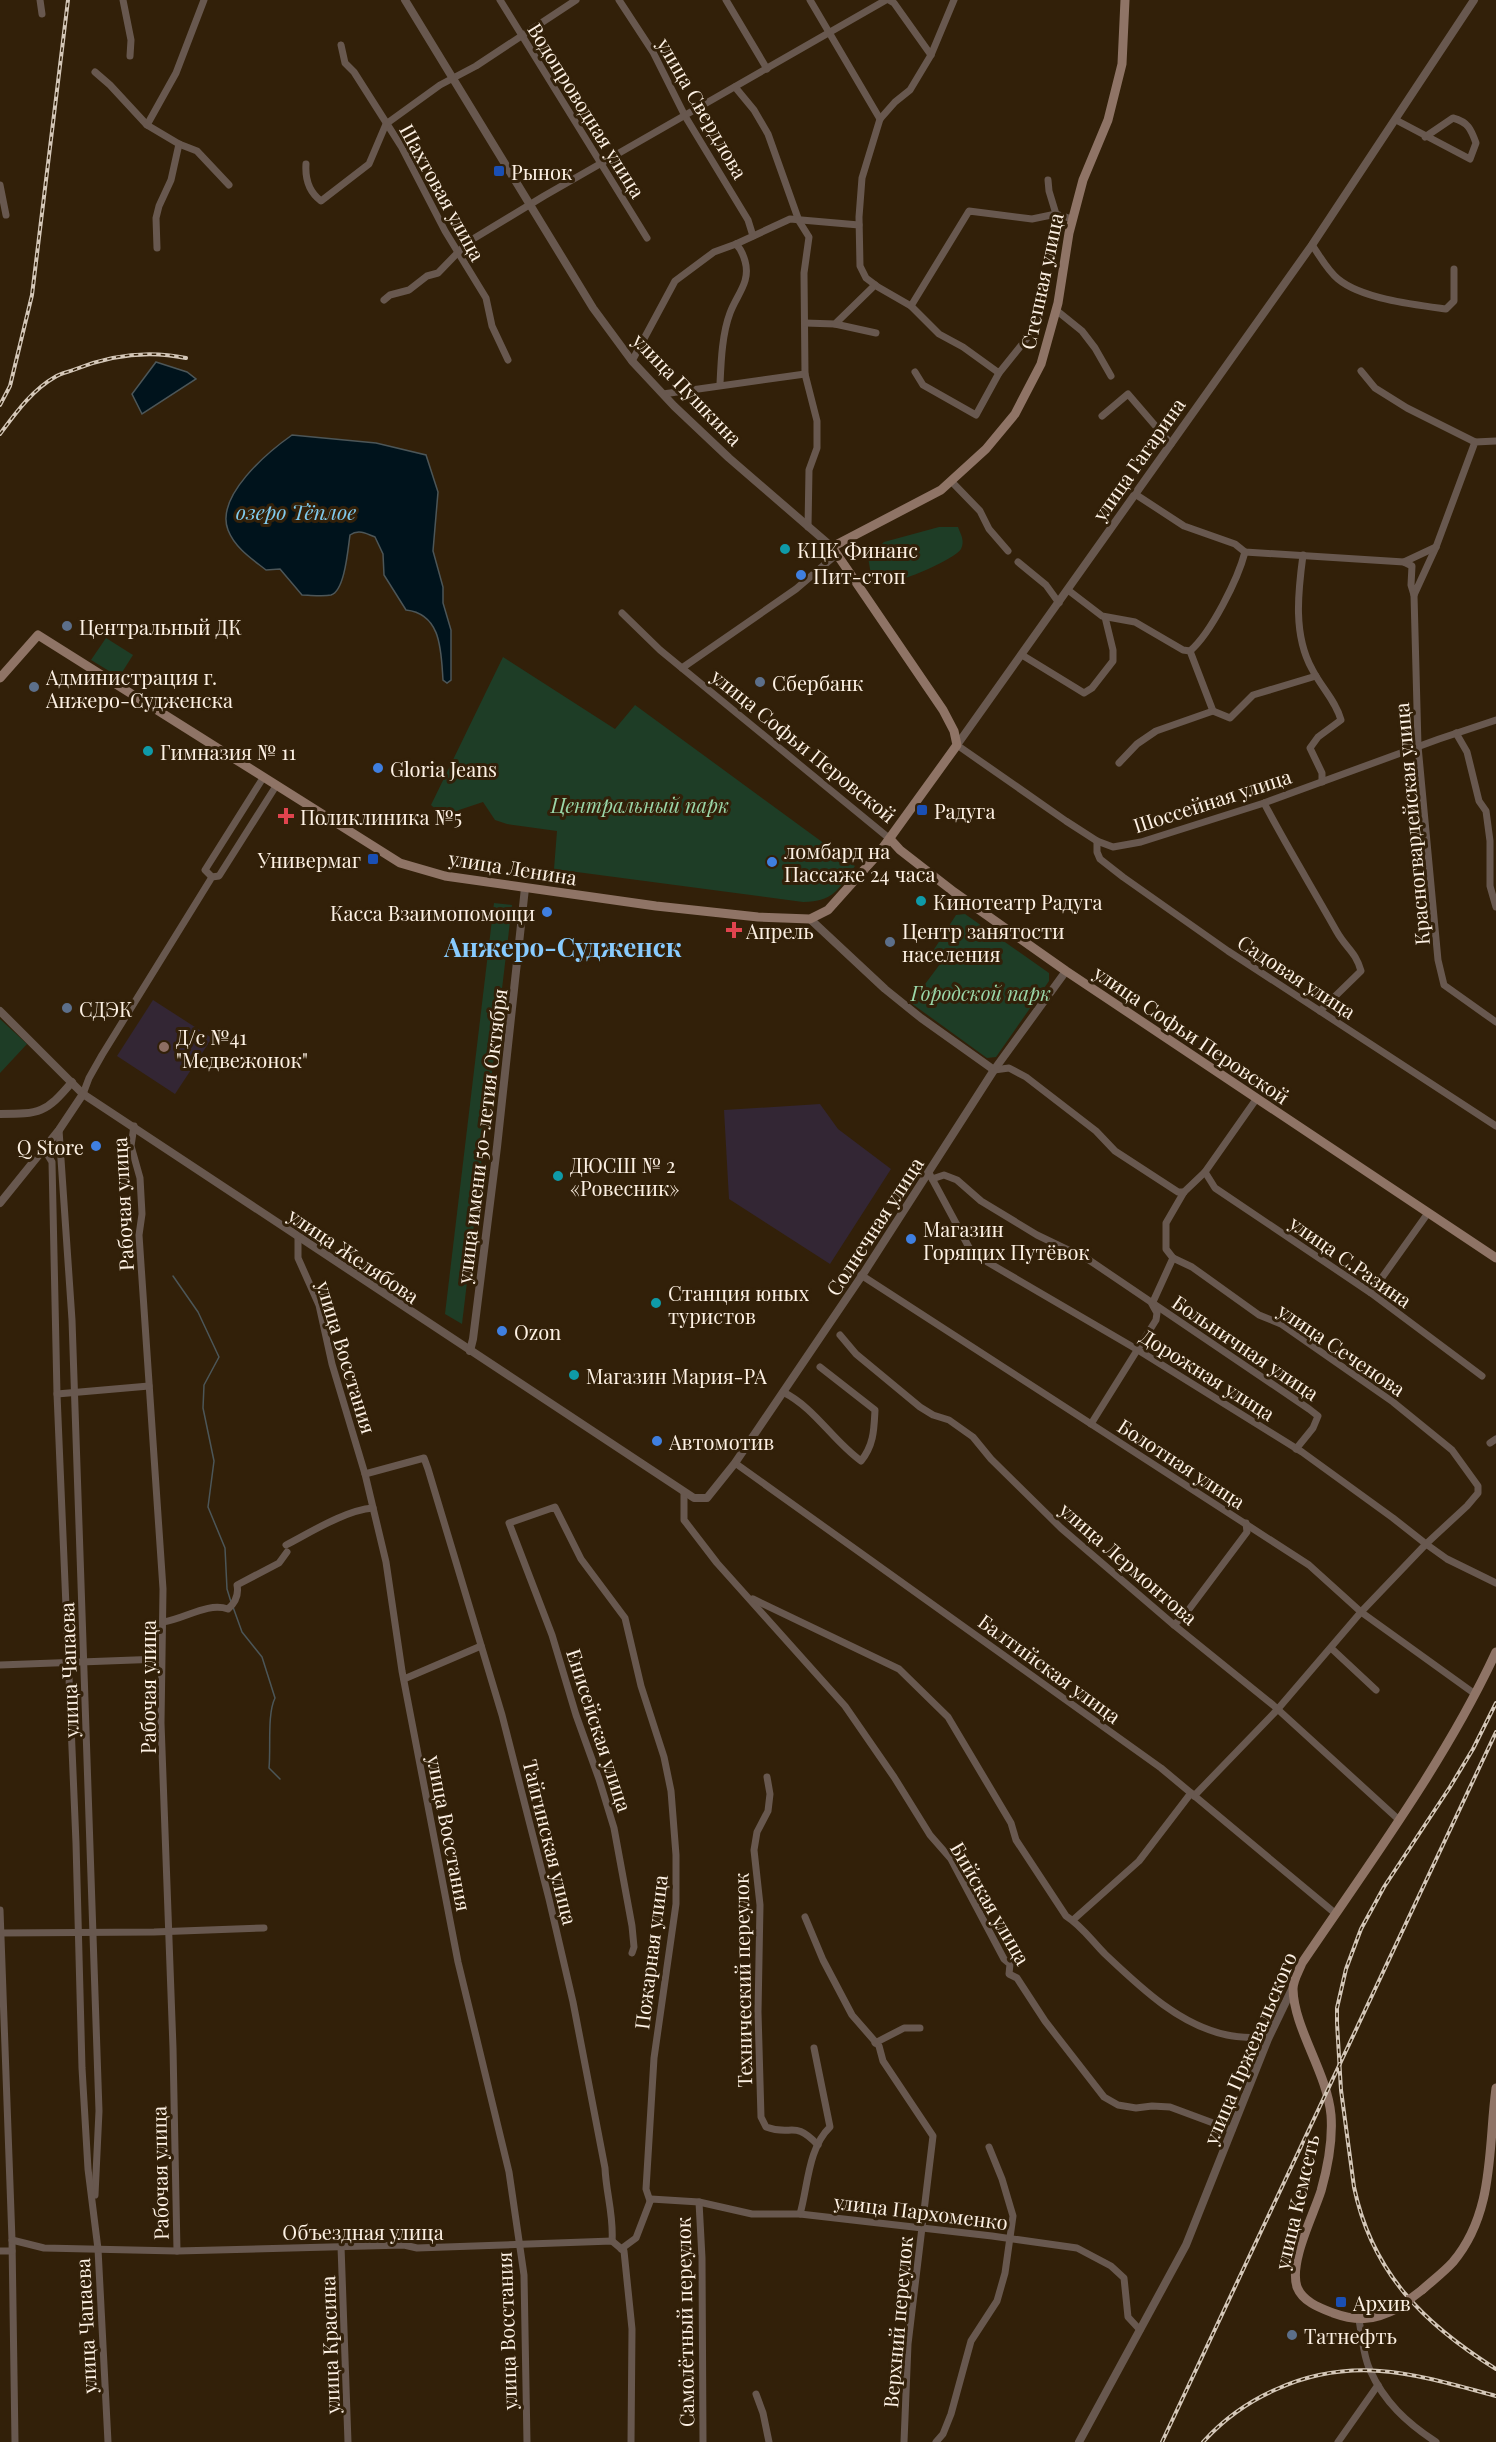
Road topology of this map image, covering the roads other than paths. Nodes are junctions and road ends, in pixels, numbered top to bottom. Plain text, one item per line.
1 (40, 0) edge
2 (123, 0) edge
3 (204, 0) edge
4 (405, 0) edge
5 (500, 0) edge
6 (576, 0) edge
7 (619, 0) edge
8 (726, 0) edge
9 (810, 0) edge
10 (887, 0) edge
11 (954, 0) edge
12 (1125, 0) edge
13 (1474, 0) edge
14 (42, 14) dead end
15 (829, 33) junction
16 (521, 35) junction
17 (341, 45) dead end
18 (931, 55) junction
19 (130, 56) dead end
20 (767, 69) junction
21 (95, 72) dead end
22 (453, 79) junction
23 (735, 87) junction
24 (685, 116) junction
25 (879, 119) junction
26 (1396, 120) junction
27 (386, 124) junction
28 (147, 125) junction
29 (1425, 137) junction
30 (178, 144) junction
31 (306, 164) dead end
32 (601, 165) junction
33 (1048, 180) dead end
34 (0, 185) edge
35 (230, 185) dead end
36 (530, 207) junction
37 (1056, 214) junction
38 (6, 215) dead end
39 (1072, 219) junction
40 (799, 221) junction
41 (859, 225) junction
42 (753, 236) junction
43 (646, 238) dead end
44 (736, 244) junction
45 (1312, 245) junction
46 (157, 248) dead end
47 (459, 253) junction
48 (1454, 269) dead end
49 (876, 286) junction
50 (384, 300) dead end
51 (911, 306) junction
52 (1056, 310) junction
53 (805, 323) junction
54 (835, 324) junction
55 (876, 333) dead end
56 (1028, 337) dead end
57 (508, 360) dead end
58 (632, 361) junction
59 (915, 372) dead end
60 (1361, 372) dead end
61 (999, 373) junction
62 (805, 374) junction
63 (1111, 376) dead end
64 (720, 384) junction
65 (663, 394) junction
66 (1102, 416) dead end
67 (1496, 441) edge
68 (1475, 442) junction
69 (1171, 444) junction
70 (951, 481) junction
71 (1135, 494) junction
72 (808, 527) junction
73 (1436, 547) junction
74 (835, 551) junction
75 (1008, 551) dead end
76 (1245, 552) junction
77 (1303, 555) junction
78 (1018, 562) dead end
79 (1404, 562) junction
80 (1068, 590) junction
81 (1414, 595) junction
82 (1059, 603) junction
83 (622, 613) dead end
84 (1105, 617) junction
85 (1190, 651) junction
86 (1022, 655) junction
87 (682, 668) junction
88 (1316, 676) junction
89 (0, 678) edge
90 (1213, 711) junction
91 (1496, 720) edge
92 (1456, 733) junction
93 (957, 745) junction
94 (1418, 746) junction
95 (1119, 763) dead end
96 (263, 778) junction
97 (1322, 782) junction
98 (276, 786) junction
99 (1264, 803) junction
100 (890, 838) junction
101 (1096, 841) junction
102 (212, 877) junction
103 (525, 888) junction
104 (1496, 907) edge
105 (810, 919) junction
106 (1066, 971) junction
107 (0, 1011) edge
108 (1320, 1011) junction
109 (1496, 1022) edge
110 (994, 1070) junction
111 (72, 1082) junction
112 (83, 1094) junction
113 (1257, 1098) junction
114 (0, 1114) edge
115 (134, 1126) junction
116 (1496, 1126) edge
117 (59, 1130) junction
118 (44, 1149) junction
119 (1205, 1172) junction
120 (931, 1176) junction
121 (1184, 1192) junction
122 (0, 1203) edge
123 (1428, 1213) junction
124 (298, 1238) junction
125 (1173, 1258) junction
126 (1496, 1258) edge
127 (861, 1275) junction
128 (1371, 1293) junction
129 (1152, 1304) junction
130 (840, 1335) dead end
131 (1138, 1350) junction
132 (470, 1351) junction
133 (820, 1367) dead end
134 (1482, 1376) dead end
135 (149, 1386) junction
136 (75, 1392) junction
137 (783, 1392) junction
138 (57, 1394) junction
139 (1091, 1424) junction
140 (1296, 1449) junction
141 (735, 1463) junction
142 (365, 1474) junction
143 (684, 1492) junction
144 (707, 1498) joint
145 (373, 1508) junction
146 (1246, 1523) junction
147 (566, 1527) joint
148 (1426, 1544) junction
149 (1496, 1584) edge
150 (744, 1592) junction
151 (1360, 1612) junction
152 (163, 1622) junction
153 (1174, 1625) junction
154 (481, 1646) junction
155 (1330, 1648) junction
156 (1496, 1652) edge
157 (161, 1659) junction
158 (68, 1664) junction
159 (84, 1664) junction
160 (0, 1665) edge
161 (404, 1679) junction
162 (1376, 1690) dead end
163 (1474, 1694) junction
164 (1277, 1710) junction
165 (767, 1777) dead end
166 (1192, 1794) junction
167 (1398, 1819) junction
168 (0, 1910) edge
169 (1336, 1914) junction
170 (805, 1917) dead end
171 (1073, 1920) junction
172 (264, 1928) dead end
173 (167, 1931) junction
174 (78, 1932) junction
175 (93, 1932) junction
176 (0, 1933) edge
177 (632, 1953) dead end
178 (1293, 1987) junction
179 (920, 2028) dead end
180 (1268, 2039) junction
181 (875, 2043) junction
182 (814, 2048) dead end
183 (1496, 2088) edge
184 (1232, 2130) junction
185 (818, 2145) junction
186 (989, 2147) dead end
187 (650, 2201) junction
188 (699, 2202) junction
189 (95, 2209) junction
190 (800, 2214) junction
191 (922, 2228) junction
192 (1009, 2238) junction
193 (12, 2240) junction
194 (612, 2241) junction
195 (519, 2244) junction
196 (341, 2246) junction
197 (98, 2249) junction
198 (622, 2250) junction
199 (0, 2251) edge
200 (12, 2251) junction
201 (177, 2251) junction
202 (1359, 2320) junction
203 (1140, 2330) junction
204 (1380, 2388) junction
205 (756, 2394) dead end
206 (15, 2442) edge
207 (108, 2442) edge
208 (348, 2442) edge
209 (527, 2442) edge
210 (631, 2442) edge
211 (703, 2442) edge
212 (769, 2442) edge
213 (904, 2442) edge
214 (936, 2442) edge
215 (1079, 2442) edge
216 (1338, 2442) edge
217 (1436, 2442) edge

1 - 14 street
2 - 19 street
3 - 28 street
4 - 22 street, улица Пушкина
5 - 16 street, Водопроводная улица
6 - 16 street
7 - 24 street, улица Свердлова
8 - 20 street
9 - 15 street
10 - 15 street
10 - 18 street
11 - 18 street
12 - 39 main road, Степная улица
13 - 26 street, улица Гагарина
15 - 20 street
15 - 25 street
16 - 22 street
16 - 32 street, Водопроводная улица
17 - 27 street, Шахтовая улица
18 - 25 street
20 - 23 street
21 - 28 street
22 - 27 street
22 - 36 street, улица Пушкина
23 - 24 street
23 - 40 street
24 - 32 street
24 - 42 street, улица Свердлова
25 - 41 street
26 - 29 street
26 - 45 street, улица Гагарина
27 - 31 street
27 - 47 street, Шахтовая улица
28 - 30 street
29 - 29 street
30 - 35 street
30 - 46 street
32 - 36 street
32 - 43 street, Водопроводная улица
33 - 37 street
34 - 38 street
36 - 47 street
36 - 58 street, улица Пушкина
37 - 39 street
37 - 51 street
39 - 52 main road, Степная улица
40 - 41 street
40 - 42 street
40 - 53 street
41 - 49 street
42 - 44 street
44 - 58 street
44 - 64 street
45 - 48 street
45 - 69 street, улица Гагарина
47 - 50 street
47 - 57 street, Шахтовая улица
49 - 51 street
49 - 54 street
51 - 61 street
52 - 63 street
52 - 70 main road, Степная улица
53 - 54 street
53 - 62 street
54 - 55 street
56 - 61 street
58 - 65 street, улица Пушкина
59 - 61 street
60 - 68 street
62 - 64 street
62 - 72 street
64 - 65 street
65 - 72 street, улица Пушкина
66 - 69 street
67 - 68 street
68 - 73 street, Красногвардейская улица
69 - 71 street, улица Гагарина
70 - 74 main road, Степная улица
70 - 75 street
71 - 76 street
71 - 80 street, улица Гагарина
72 - 74 street, улица Пушкина
73 - 79 street
73 - 81 street, Красногвардейская улица
74 - 87 street
74 - 93 main road, улица Пушкина
76 - 77 street
76 - 85 street
77 - 79 street
77 - 88 street
78 - 82 street
79 - 81 street, Красногвардейская улица
80 - 82 street, улица Гагарина
80 - 84 street
81 - 94 street, Красногвардейская улица
82 - 86 street, улица Гагарина
83 - 87 street, улица Софьи Перовской
84 - 85 street
84 - 86 street
85 - 90 street
86 - 93 street, улица Гагарина
87 - 100 street, улица Софьи Перовской
88 - 90 street
88 - 97 street
89 - 96 main road, улица Ленина
90 - 95 street
91 - 92 street, Шоссейная улица
92 - 94 street, Шоссейная улица
92 - 104 street
93 - 100 main road, улица Гагарина
93 - 101 street, Шоссейная улица
94 - 97 street, Шоссейная улица
94 - 109 street, Красногвардейская улица
96 - 98 main road, улица Ленина
96 - 102 street
97 - 99 street, Шоссейная улица
98 - 102 street
98 - 103 main road, улица Ленина
99 - 101 street, Шоссейная улица
99 - 108 street
100 - 105 main road, улица Гагарина
100 - 106 main road, улица Софьи Перовской
101 - 108 street, Садовая улица
102 - 112 street
103 - 105 main road, улица Ленина
103 - 132 street, улица имени 50-летия Октября
105 - 110 street
106 - 110 street, Солнечная улица
106 - 113 main road, улица Софьи Перовской
107 - 111 street, улица Желябова
108 - 116 street, Садовая улица
110 - 120 street, Солнечная улица
110 - 121 street
111 - 112 street, улица Желябова
111 - 114 street
112 - 115 street, улица Желябова
112 - 117 street
113 - 119 street
113 - 123 main road, улица Софьи Перовской
115 - 124 street, улица Желябова
115 - 135 street, Рабочая улица
117 - 118 street
117 - 136 street, улица Чапаева
118 - 122 street
118 - 138 street, улица Чапаева
119 - 121 street
119 - 128 street, улица С.Разина
120 - 127 street, Солнечная улица
120 - 129 street
120 - 131 street, Дорожная улица
121 - 125 street
123 - 126 main road, улица Софьи Перовской
123 - 128 street
124 - 132 street, улица Желябова
124 - 142 street, улица Восстания
125 - 129 street
125 - 148 street, улица Сеченова
127 - 137 street, Солнечная улица
127 - 139 street, Болотная улица
128 - 134 street, улица С.Разина
129 - 131 street
129 - 140 street, Больничная улица
130 - 153 street, улица Лермонтова
131 - 139 street
131 - 140 street, Дорожная улица
132 - 143 street, улица Желябова
133 - 137 street
135 - 136 street
135 - 152 street, Рабочая улица
136 - 138 street
136 - 159 street, улица Чапаева
137 - 141 street, Солнечная улица
138 - 158 street, улица Чапаева
139 - 146 street, Болотная улица
140 - 148 street, Дорожная улица
141 - 144 street, Солнечная улица
141 - 166 street, Балтийская улица
142 - 145 street, улица Восстания
142 - 154 street, Тайгинская улица
143 - 144 street, улица Желябова
143 - 150 street, Бийская улица
145 - 152 street
145 - 161 street, улица Восстания
146 - 151 street, Болотная улица
146 - 153 street
147 - 177 street, Енисейская улица
147 - 187 street, Пожарная улица
148 - 149 street, Дорожная улица
148 - 151 street
150 - 171 street, Бийская улица
150 - 184 street, Бийская улица
151 - 155 street
151 - 163 street, Болотная улица
152 - 157 street, Рабочая улица
153 - 164 street, улица Лермонтова
154 - 161 street
154 - 194 street, Тайгинская улица
155 - 162 street
155 - 164 street
156 - 163 main road, улица Пржевальского
157 - 159 street
157 - 173 street, Рабочая улица
158 - 159 street
158 - 160 street
158 - 174 street, улица Чапаева
159 - 175 street, улица Чапаева
161 - 195 street, улица Восстания
163 - 167 main road, улица Пржевальского
164 - 166 street
164 - 167 street, улица Лермонтова
165 - 185 street, Технический переулок
166 - 169 street, Балтийская улица
166 - 171 street
167 - 169 main road, улица Пржевальского
168 - 176 street
169 - 178 main road, улица Пржевальского
170 - 181 street, Верхний переулок
171 - 180 street, Бийская улица
172 - 173 street
173 - 175 street
173 - 201 street, Рабочая улица
174 - 175 street
174 - 176 street
174 - 189 street, улица Чапаева
175 - 189 street, улица Чапаева
176 - 193 street
178 - 180 street, улица Пржевальского
178 - 202 main road, улица Кемсеть
179 - 181 street
180 - 184 street, улица Пржевальского
181 - 191 street, Верхний переулок
182 - 185 street
183 - 202 main road, bridge
184 - 203 street, улица Пржевальского
185 - 190 street
186 - 192 street
187 - 188 street, улица Пархоменко
187 - 198 street, Пожарная улица
188 - 190 street, улица Пархоменко
188 - 211 street, Самолётный переулок
189 - 197 street, улица Чапаева
190 - 191 street, улица Пархоменко
191 - 192 street, улица Пархоменко
191 - 213 street, Верхний переулок
192 - 203 street, улица Пархоменко
192 - 214 street
193 - 197 street, Объездная улица
193 - 200 street
194 - 195 street, Объездная улица
194 - 198 street
195 - 196 street, Объездная улица
195 - 209 street, улица Восстания
196 - 201 street, Объездная улица
196 - 208 street, улица Красина
197 - 201 street, Объездная улица
197 - 207 street, улица Чапаева
198 - 210 street
199 - 200 street
200 - 206 street
202 - 204 street
203 - 215 street, улица Пржевальского
204 - 216 street
204 - 217 street
205 - 212 street

